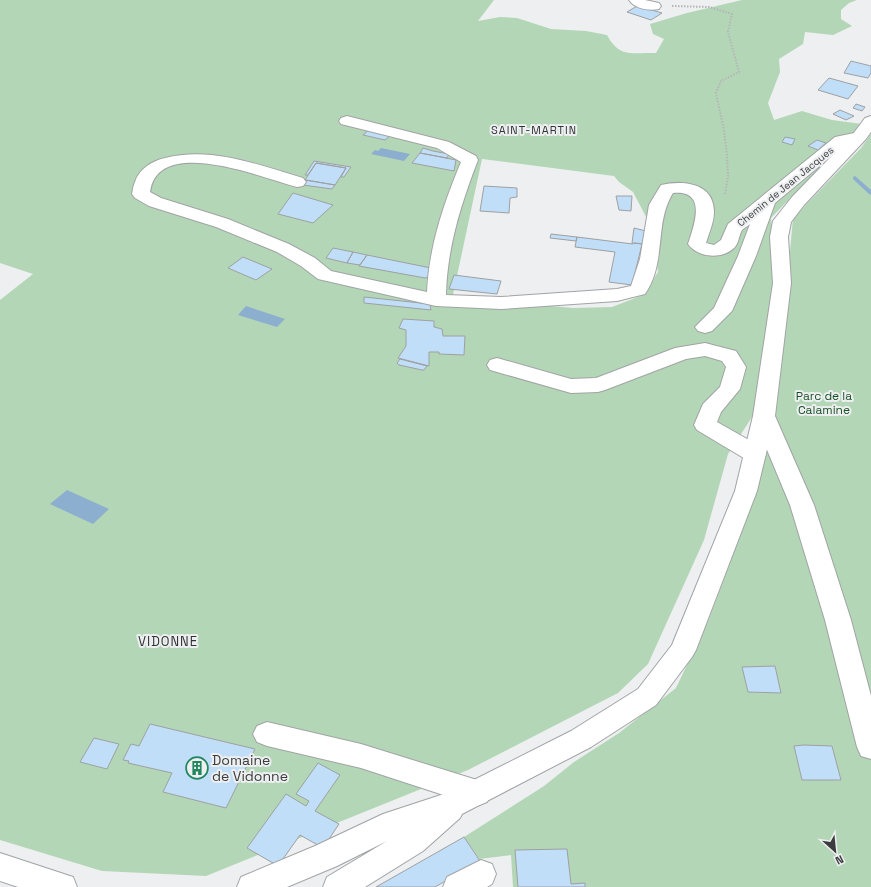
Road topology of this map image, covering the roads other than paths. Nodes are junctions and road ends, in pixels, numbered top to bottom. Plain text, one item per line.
1 (636, 0) edge
2 (654, 6) road end
3 (347, 121) dead end
4 (865, 129) edge
5 (297, 182) dead end
6 (767, 201) junction
7 (436, 300) junction
8 (705, 327) dead end
9 (497, 365) dead end
10 (764, 416) junction
11 (755, 454) junction
12 (267, 734) dead end
13 (871, 747) edge
14 (467, 798) junction
15 (4, 868) edge
16 (34, 887) edge
17 (62, 887) edge
18 (252, 887) edge
19 (338, 887) edge

1 - 2 street
3 - 7 street
4 - 6 street, Chemin de Jean Jacques
4 - 10 street
5 - 7 street
6 - 7 street, Chemin de Jean Jacques
6 - 8 street
9 - 11 street
10 - 11 street
10 - 13 street
11 - 14 street
12 - 14 street
14 - 18 street
14 - 19 street
15 - 16 street
15 - 17 street

